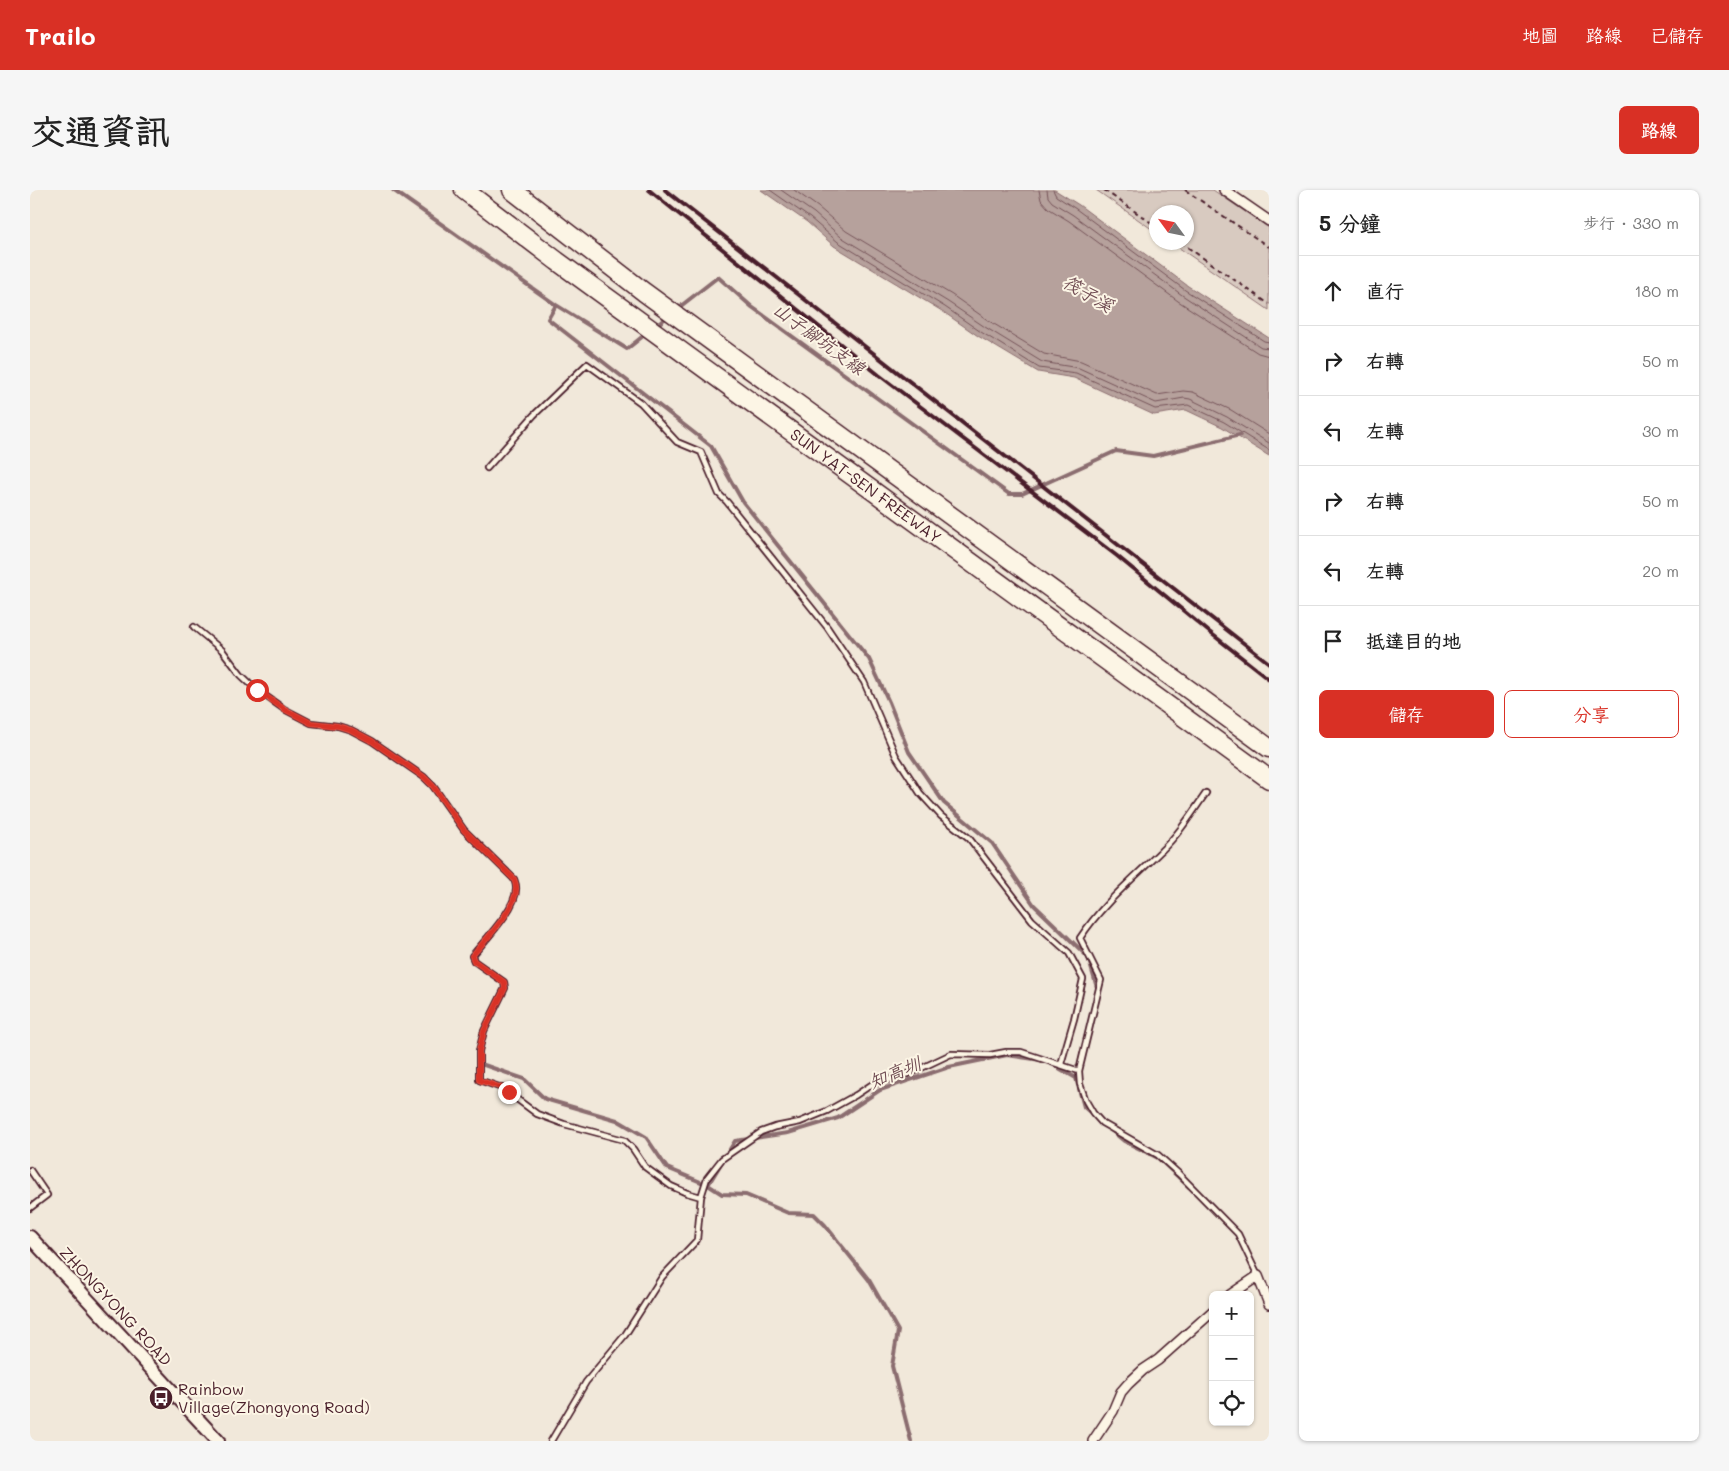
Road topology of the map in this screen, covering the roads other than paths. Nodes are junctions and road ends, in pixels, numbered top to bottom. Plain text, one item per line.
1 (464, 190) edge
2 (512, 190) edge
3 (1224, 190) edge
4 (1269, 221) edge
5 (488, 468) dead end
6 (194, 628) dead end
7 (1269, 748) edge
8 (1269, 779) edge
9 (1206, 793) dead end
10 (1061, 1064) junction
11 (1079, 1071) junction
12 (30, 1170) edge
13 (701, 1197) junction
14 (30, 1208) edge
15 (30, 1237) edge
16 (1258, 1276) junction
17 (1236, 1291) edge
18 (1269, 1304) edge
19 (1209, 1315) edge
20 (218, 1441) edge
21 (550, 1441) edge
22 (1093, 1441) edge

1 - 8 highway, SUN YAT-SEN FREEWAY
2 - 7 highway, SUN YAT-SEN FREEWAY
3 - 4 street
5 - 10 lane
6 - 13 lane
9 - 11 lane
10 - 11 lane
10 - 13 lane
11 - 16 lane
12 - 14 lane
13 - 21 lane
15 - 20 main road, ZHONGYONG ROAD
16 - 17 street
16 - 18 street
19 - 22 street

